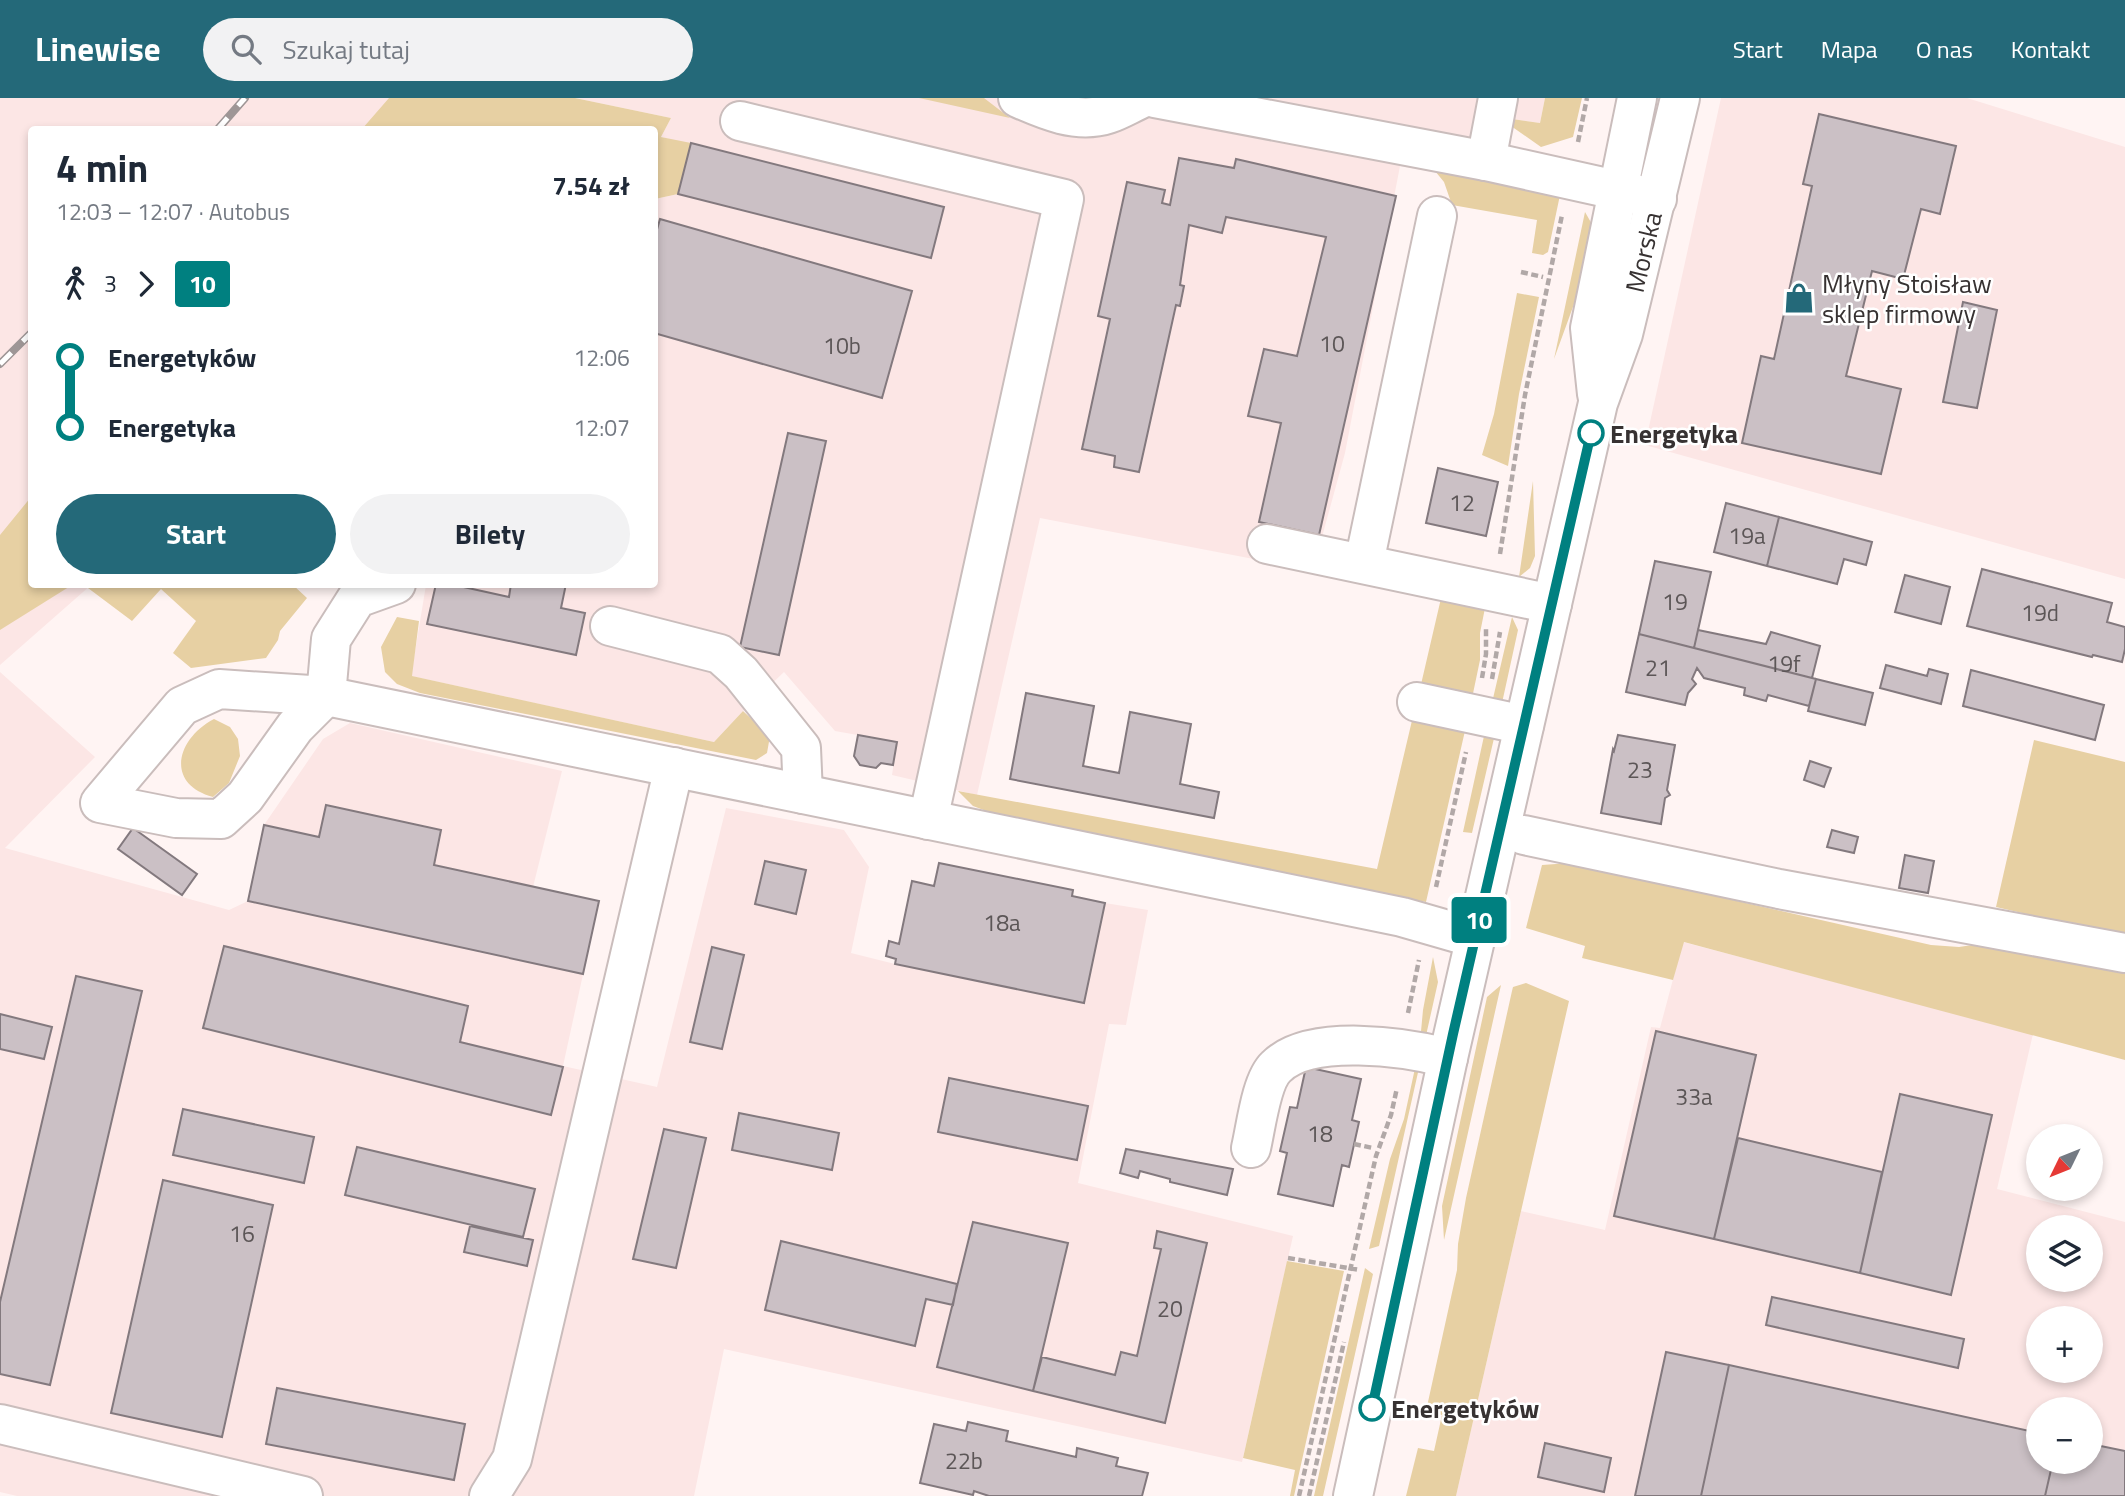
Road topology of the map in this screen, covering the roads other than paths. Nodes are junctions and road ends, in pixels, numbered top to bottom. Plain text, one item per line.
1 (1018, 98) edge
2 (1143, 98) edge
3 (1155, 98) edge
4 (1498, 98) edge
5 (1637, 98) edge
6 (1679, 98) edge
7 (740, 121) dead end
8 (1486, 161) junction
9 (1616, 190) junction
10 (1657, 199) junction
11 (1437, 216) dead end
12 (1598, 403) junction
13 (1267, 544) dead end
14 (1364, 563) junction
15 (385, 588) edge
16 (1552, 604) junction
17 (610, 626) dead end
18 (326, 696) junction
19 (1417, 702) dead end
20 (1524, 725) junction
21 (674, 767) junction
22 (803, 794) junction
23 (928, 820) junction
24 (1524, 835) dead end
25 (1475, 938) junction
26 (2125, 953) edge
27 (1448, 1058) junction
28 (1251, 1148) dead end
29 (0, 1424) edge
30 (303, 1496) edge
31 (489, 1496) edge
32 (1353, 1496) edge

1 - 2 street
3 - 8 street
4 - 8 street
5 - 9 street, Morska
6 - 10 street, Morska
7 - 23 street
8 - 9 street
9 - 10 street
9 - 12 street, Morska
10 - 12 street, Morska
11 - 14 street
12 - 16 street, Morska
13 - 14 street
14 - 16 street
15 - 18 street
16 - 20 street, Morska
17 - 22 street
18 - 18 street
18 - 21 street
19 - 20 street
20 - 25 street, Morska
21 - 22 street
21 - 31 street
22 - 23 street
23 - 25 street
24 - 26 street
25 - 27 street, Morska
27 - 28 street
27 - 32 street, Morska
29 - 30 street

